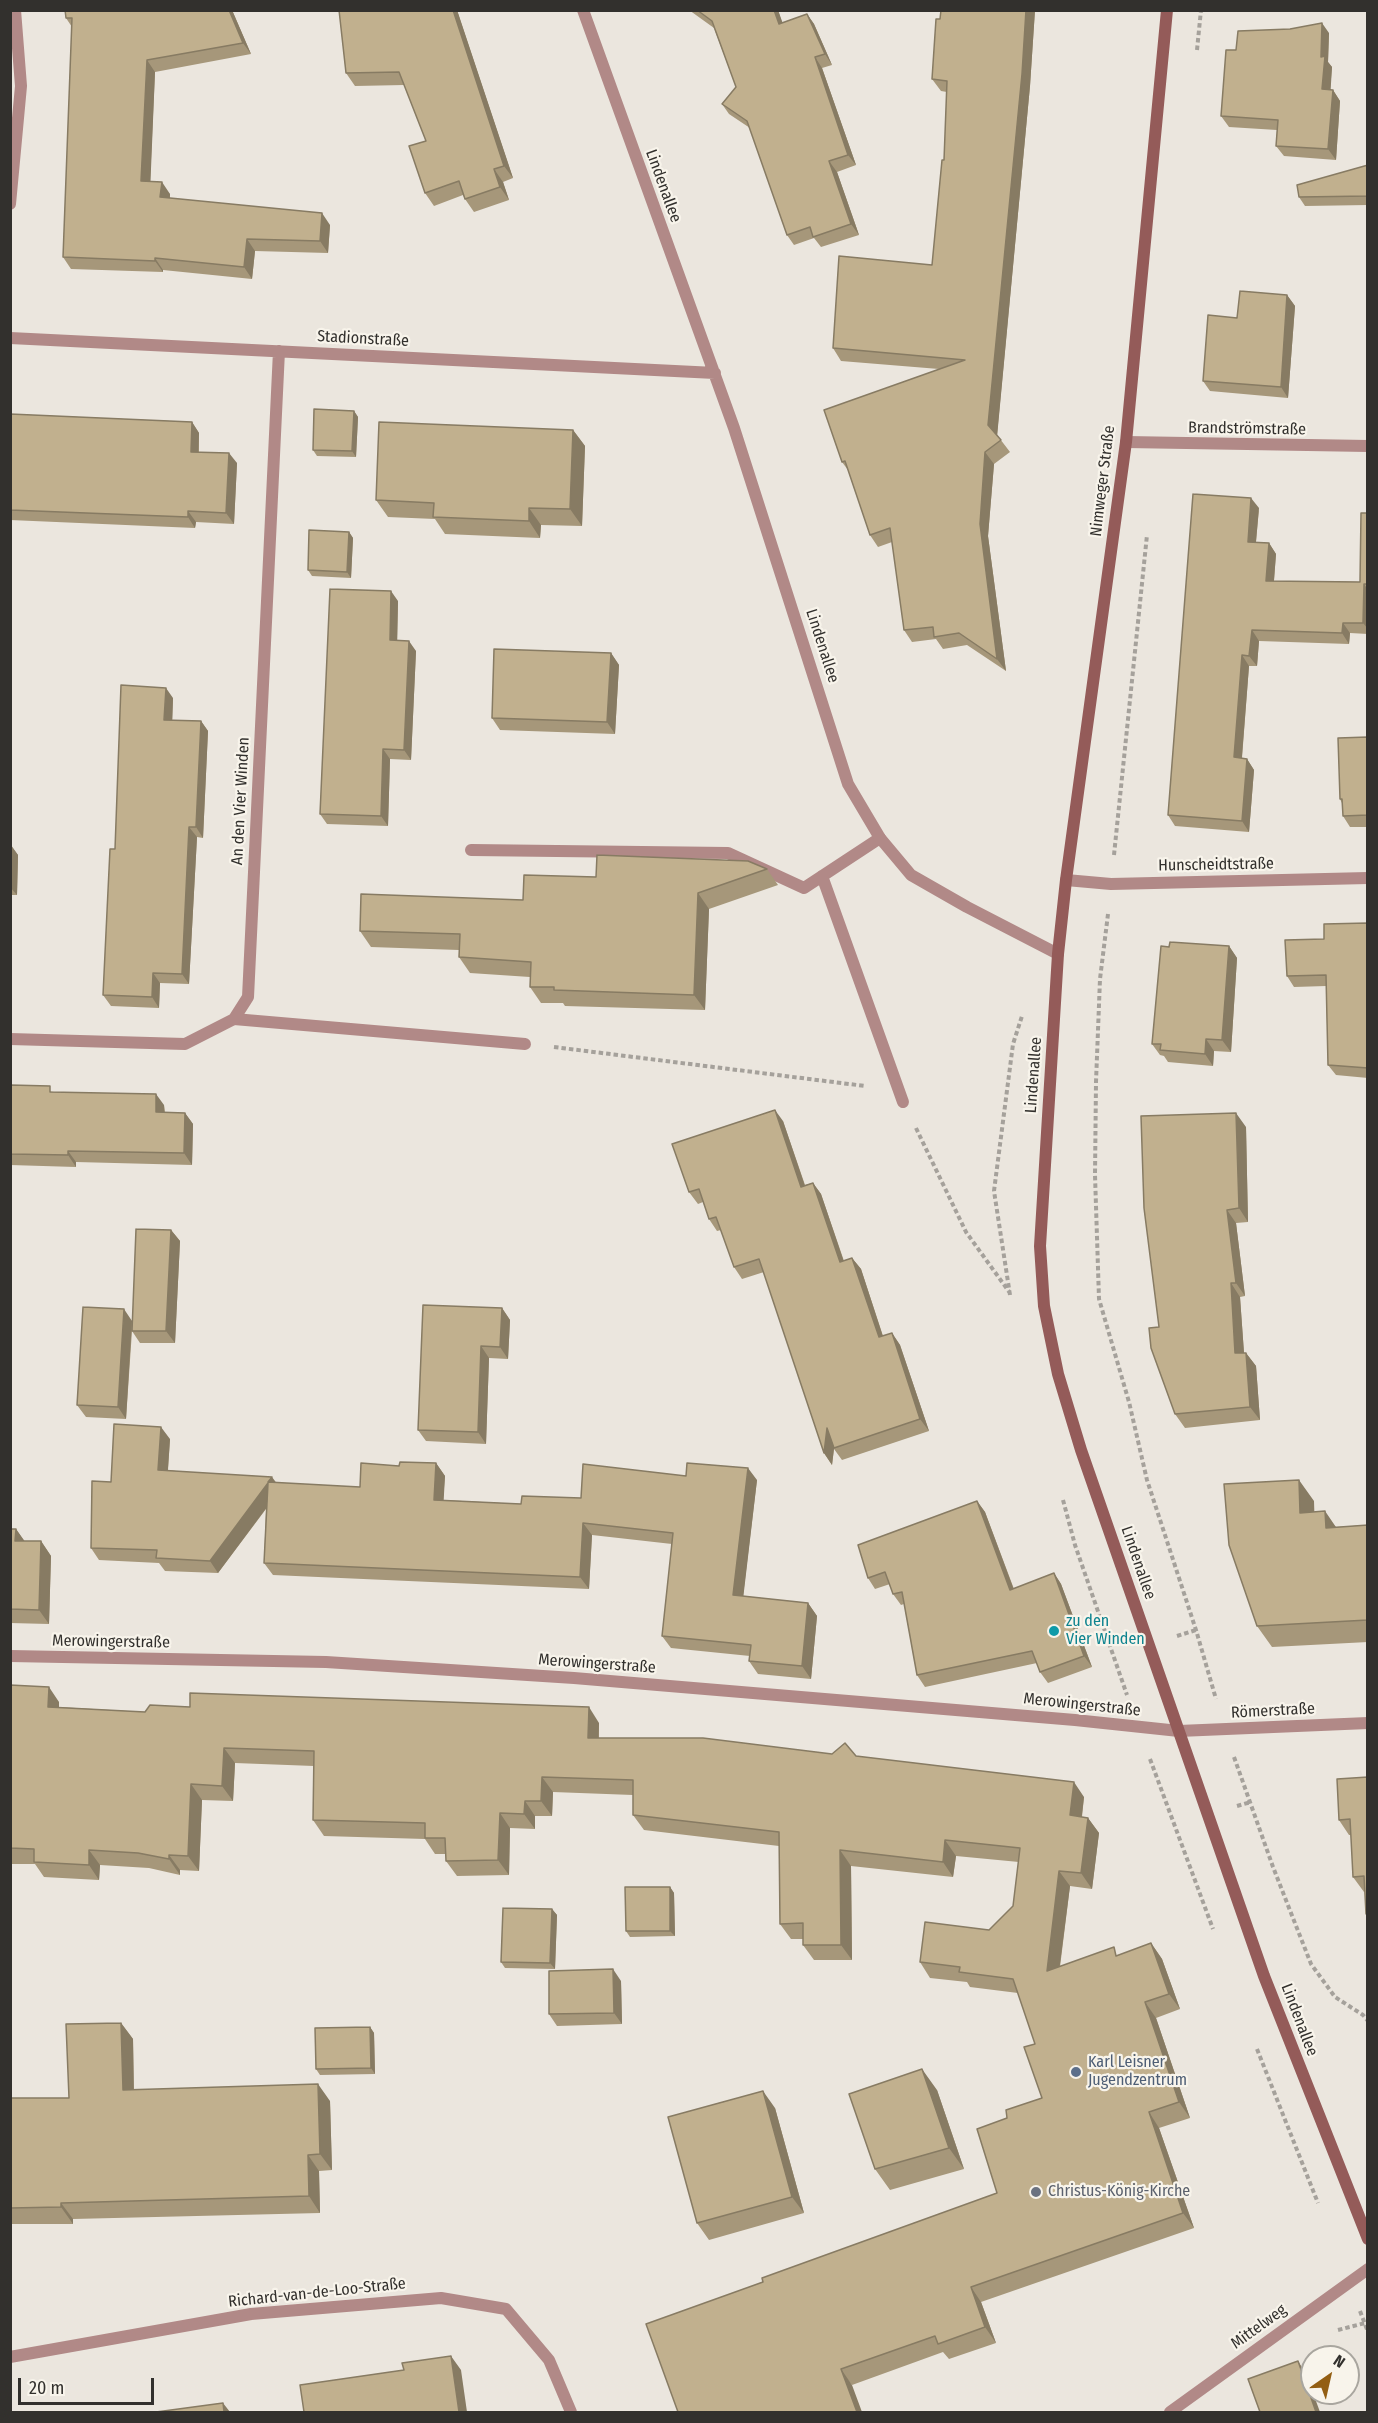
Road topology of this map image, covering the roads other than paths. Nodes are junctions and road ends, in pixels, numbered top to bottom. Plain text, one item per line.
1 (15, 10) edge
2 (583, 10) edge
3 (1167, 10) edge
4 (10, 204) edge
5 (10, 338) edge
6 (279, 351) junction
7 (715, 373) junction
8 (1125, 442) junction
9 (1368, 446) edge
10 (880, 838) junction
11 (471, 850) dead end
12 (822, 876) junction
13 (1368, 878) edge
14 (1066, 880) junction
15 (1058, 954) junction
16 (234, 1019) junction
17 (10, 1039) edge
18 (525, 1044) road end
19 (903, 1102) road end
20 (10, 1656) edge
21 (1368, 1723) edge
22 (1179, 1731) junction
23 (1368, 2239) edge
24 (1368, 2269) edge
25 (10, 2357) edge
26 (571, 2412) edge
27 (1170, 2412) edge

1 - 4 street
2 - 7 street, Lindenallee
3 - 8 main road, Nimweger Straße
5 - 6 street, Stadionstraße
6 - 7 street, Stadionstraße
6 - 16 street, An den Vier Winden
7 - 10 street, Lindenallee
8 - 9 street, Brandströmstraße
8 - 14 main road, Nimweger Straße
10 - 12 street
10 - 15 street, Lindenallee
11 - 12 street
12 - 19 street
13 - 14 street, Hunscheidtstraße
14 - 15 main road, Nimweger Straße
15 - 22 main road, Lindenallee
16 - 17 street
16 - 18 street
20 - 22 street, Merowingerstraße
21 - 22 street, Römerstraße
22 - 23 main road, Lindenallee
24 - 27 street, Mittelweg
25 - 26 street, Richard-van-de-Loo-Straße

